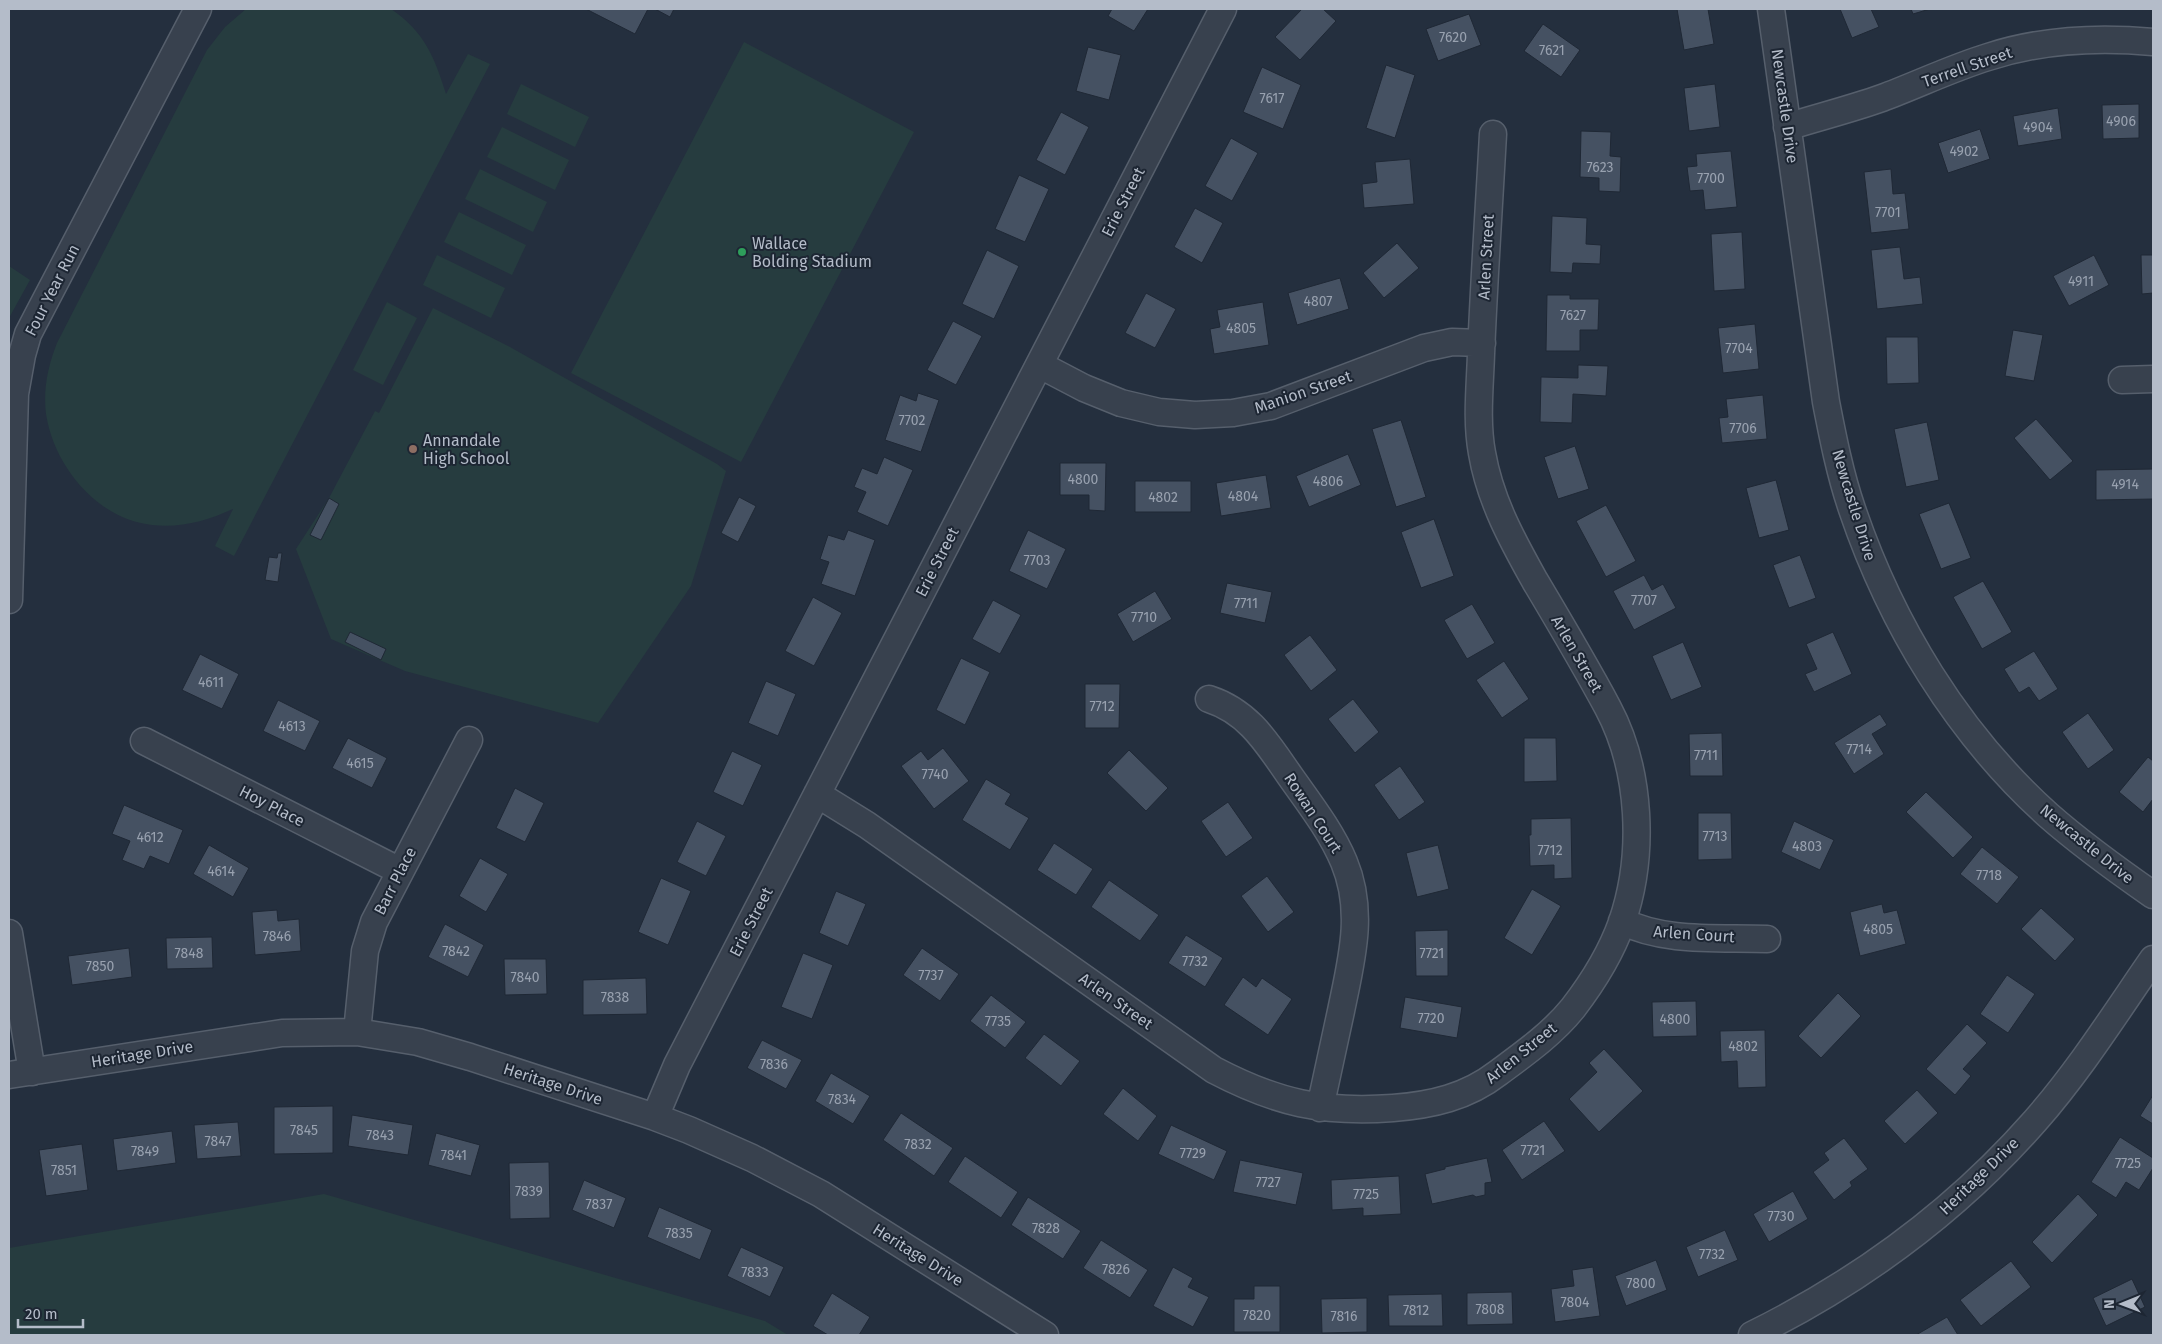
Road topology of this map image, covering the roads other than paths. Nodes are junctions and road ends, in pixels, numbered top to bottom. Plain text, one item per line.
1 (198, 9) edge
2 (1223, 9) edge
3 (1771, 9) edge
4 (2153, 42) edge
5 (1787, 127) junction
6 (1493, 134) dead end
7 (1482, 343) junction
8 (1040, 365) junction
9 (2153, 379) edge
10 (2122, 380) dead end
11 (9, 600) edge
12 (1209, 699) dead end
13 (469, 740) dead end
14 (144, 741) dead end
15 (817, 794) junction
16 (400, 871) junction
17 (2153, 895) edge
18 (1622, 921) junction
19 (9, 933) edge
20 (1767, 939) dead end
21 (2153, 959) edge
22 (357, 1032) junction
23 (20, 1074) edge
24 (1320, 1108) junction
25 (655, 1117) junction
26 (1045, 1335) edge
27 (1752, 1335) edge

1 - 11 street, Four Year Run
2 - 8 street, Erie Street
3 - 5 street, Newcastle Drive
4 - 5 street, Terrell Street
5 - 17 street, Newcastle Drive
6 - 7 street, Arlen Street
7 - 8 street, Manion Street
7 - 18 street, Arlen Street
8 - 15 street, Erie Street
9 - 10 street
12 - 24 street, Rowan Court
13 - 16 street, Barr Place
14 - 16 street, Hoy Place
15 - 24 street, Arlen Street
15 - 25 street, Erie Street
16 - 22 street, Barr Place
18 - 20 street, Arlen Court
18 - 24 street, Arlen Street
19 - 23 street
21 - 27 street, Heritage Drive
22 - 23 street, Heritage Drive
22 - 25 street, Heritage Drive
25 - 26 street, Heritage Drive

